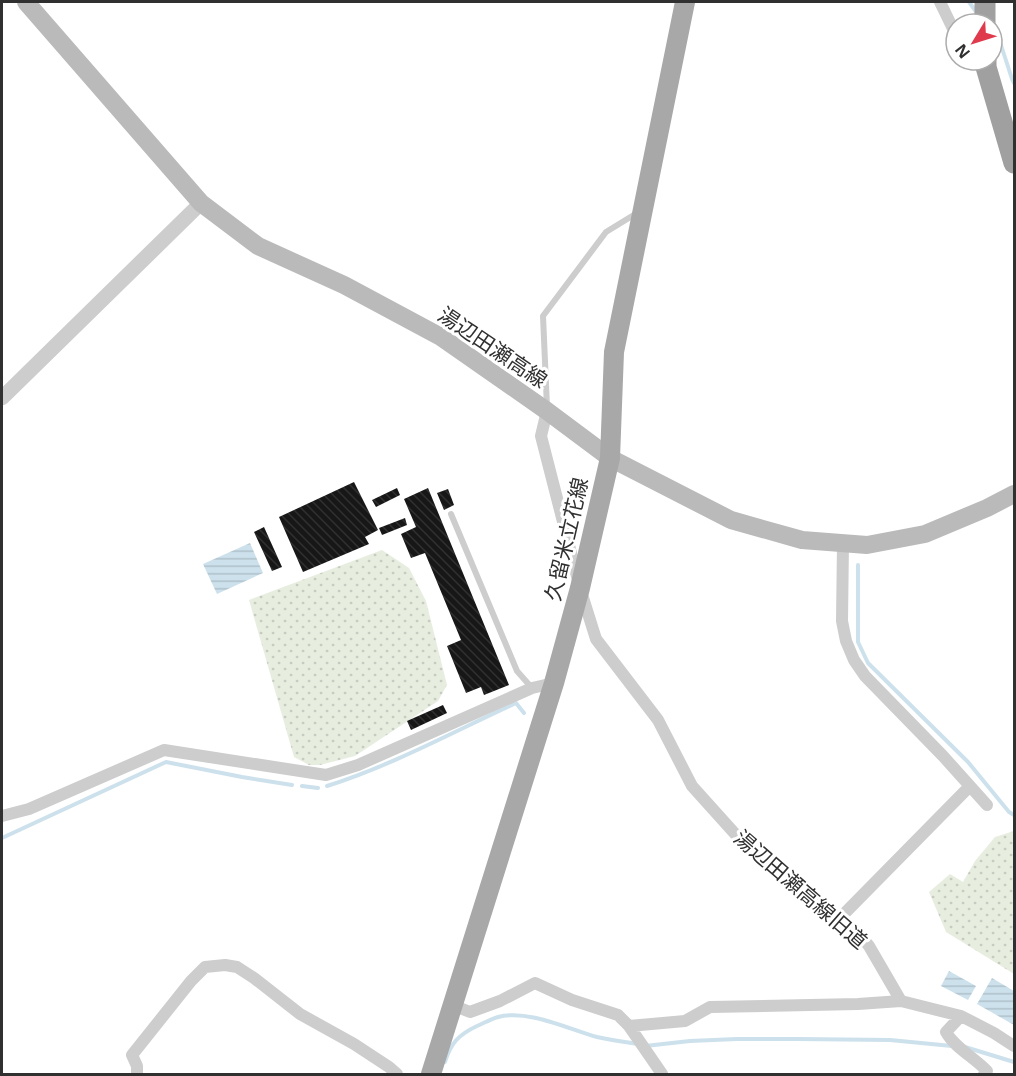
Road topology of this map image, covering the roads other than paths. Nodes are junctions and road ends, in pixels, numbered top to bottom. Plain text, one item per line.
1 (27, 2) edge
2 (685, 2) edge
3 (985, 72) edge
4 (1014, 163) edge
5 (201, 203) junction
6 (644, 208) junction
7 (2, 398) edge
8 (547, 411) junction
9 (610, 458) junction
10 (1014, 494) edge
11 (451, 514) dead end
12 (843, 543) junction
13 (580, 588) junction
14 (554, 683) junction
15 (532, 688) junction
16 (970, 786) junction
17 (987, 805) dead end
18 (2, 816) edge
19 (838, 920) junction
20 (901, 1001) junction
21 (452, 1005) junction
22 (961, 1016) junction
23 (629, 1026) junction
24 (1014, 1046) edge
25 (137, 1074) edge
26 (397, 1074) edge
27 (431, 1074) edge
28 (662, 1074) edge
29 (984, 1074) edge

1 - 5 main road, 湯辺田瀬高線
2 - 6 main road, 久留米立花線
3 - 4 highway
5 - 7 street
5 - 8 main road, 湯辺田瀬高線
6 - 8 lane
6 - 9 main road, 久留米立花線
8 - 9 main road, 湯辺田瀬高線
8 - 13 street, 湯辺田瀬高線旧道
9 - 12 main road, 湯辺田瀬高線
9 - 13 main road, 久留米立花線
10 - 12 main road, 湯辺田瀬高線
11 - 15 lane
12 - 16 street
13 - 14 main road, 久留米立花線
13 - 19 street, 湯辺田瀬高線旧道
14 - 15 street
14 - 21 main road, 久留米立花線
15 - 18 street
16 - 17 street
16 - 19 street
19 - 20 street, 湯辺田瀬高線旧道
20 - 22 street
20 - 23 street
21 - 23 street
21 - 27 main road, 久留米立花線
22 - 24 street
22 - 29 street
23 - 28 street
25 - 26 street

